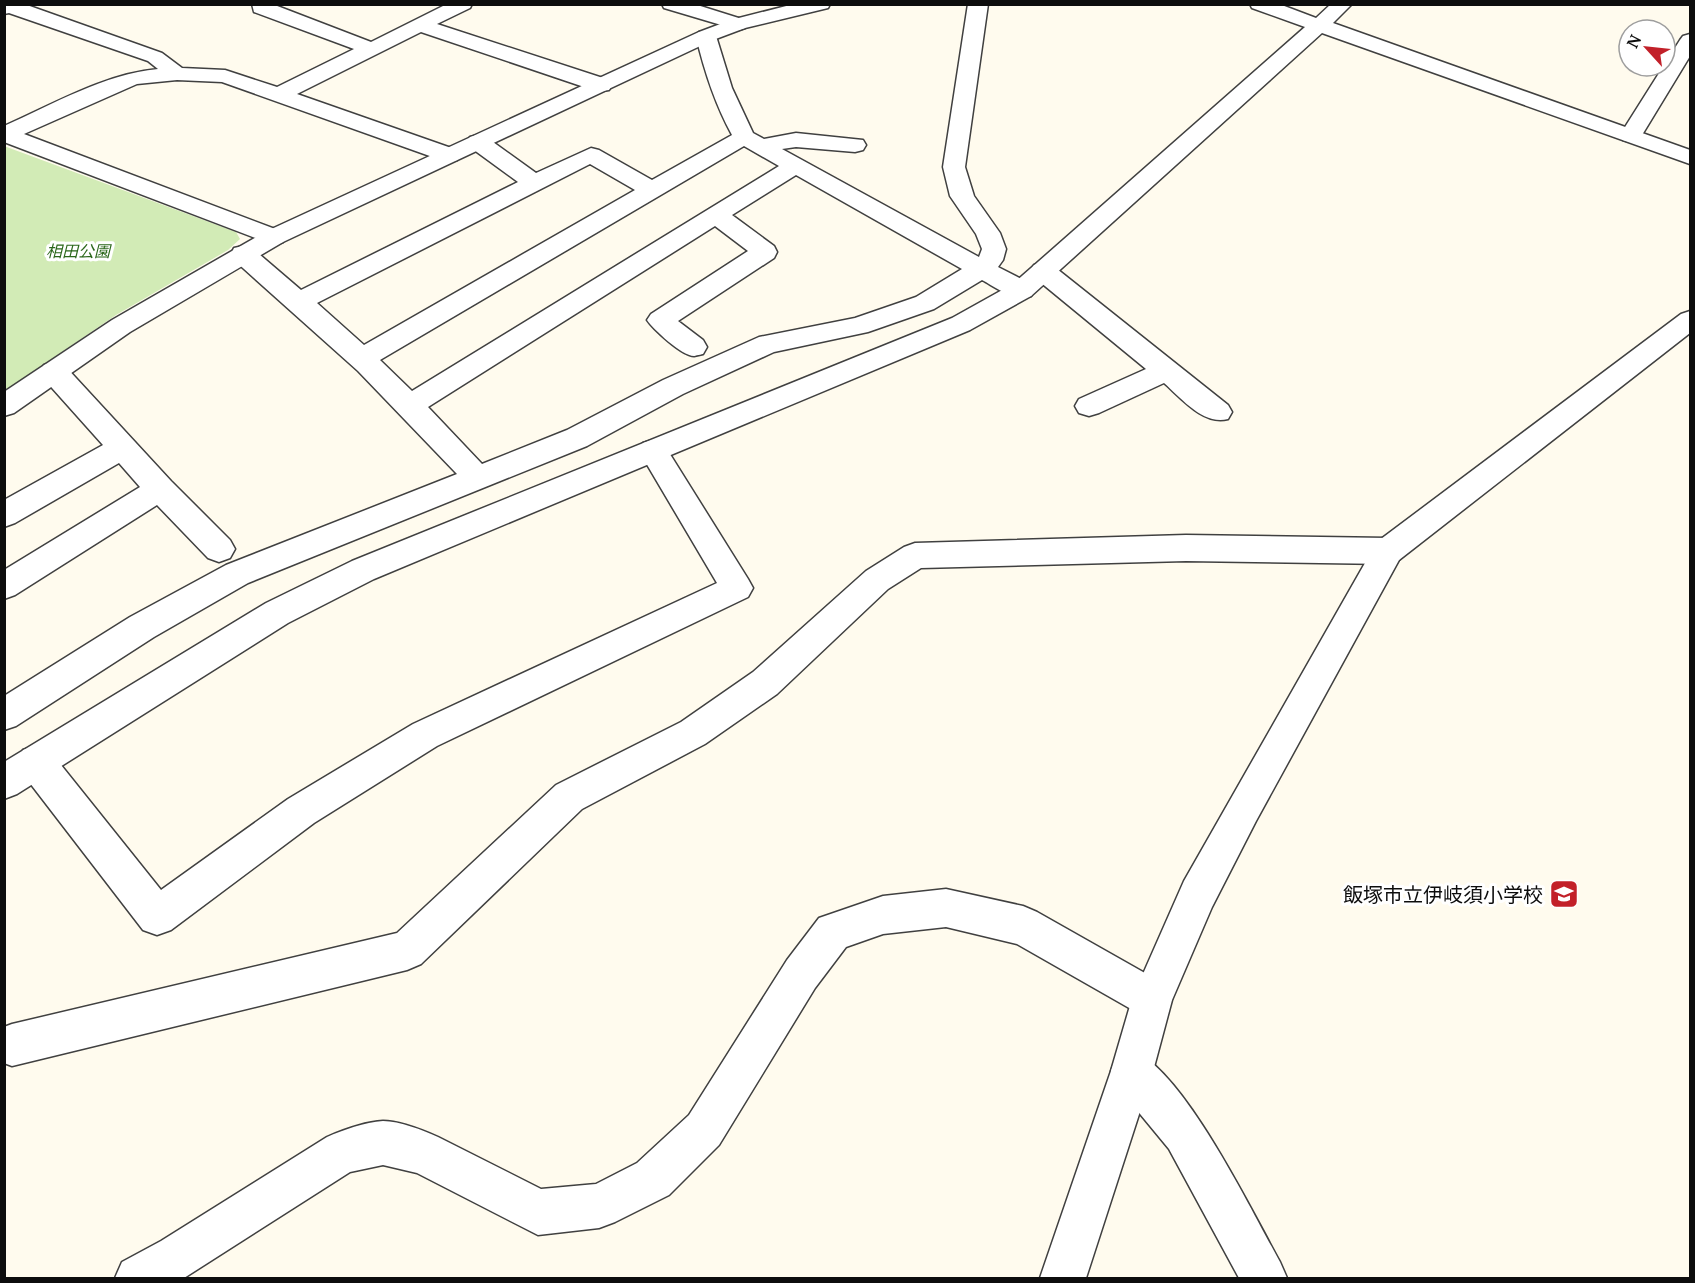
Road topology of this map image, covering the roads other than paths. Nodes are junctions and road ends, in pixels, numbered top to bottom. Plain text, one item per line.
1 (262, 4) edge
2 (671, 4) edge
3 (821, 4) edge
4 (978, 4) edge
5 (1258, 4) edge
6 (1343, 4) edge
7 (461, 5) edge
8 (7, 6) edge
9 (738, 24) junction
10 (419, 26) junction
11 (1320, 27) junction
12 (706, 36) junction
13 (1690, 40) edge
14 (372, 49) junction
15 (177, 74) junction
16 (601, 85) junction
17 (280, 94) junction
18 (5, 135) edge
19 (1631, 135) junction
20 (753, 141) junction
21 (478, 142) junction
22 (855, 145) dead end
23 (449, 155) junction
24 (1690, 157) edge
25 (796, 165) junction
26 (534, 183) junction
27 (651, 190) junction
28 (716, 215) junction
29 (274, 237) junction
30 (243, 254) junction
31 (981, 269) junction
32 (1043, 271) junction
33 (1022, 290) junction
34 (300, 301) junction
35 (1690, 320) edge
36 (694, 347) dead end
37 (362, 358) junction
38 (1166, 370) junction
39 (54, 372) junction
40 (410, 405) junction
41 (4, 406) edge
42 (1089, 406) dead end
43 (1218, 412) dead end
44 (123, 447) junction
45 (653, 451) junction
46 (476, 477) junction
47 (160, 489) junction
48 (4, 515) edge
49 (219, 549) dead end
50 (1388, 551) junction
51 (4, 586) edge
52 (4, 715) edge
53 (36, 762) junction
54 (4, 782) edge
55 (1152, 999) junction
56 (12, 1046) dead end
57 (1132, 1071) junction
58 (138, 1278) edge
59 (1063, 1278) edge
60 (1264, 1278) edge

1 - 14 street
2 - 9 street
3 - 9 street
4 - 31 street
5 - 11 street
6 - 11 street
7 - 10 street
8 - 15 street
9 - 12 street
10 - 14 street
10 - 16 street
11 - 19 street
11 - 32 street
12 - 16 street
12 - 20 street
13 - 19 street
14 - 17 street
15 - 17 street
15 - 18 street
16 - 21 street
17 - 23 street
18 - 29 street
19 - 24 street
20 - 22 street
20 - 25 street
20 - 27 street
21 - 23 street
21 - 26 street
23 - 29 street
25 - 28 street
25 - 31 street
26 - 27 street
26 - 34 street
27 - 37 street
28 - 36 street
28 - 40 street
29 - 30 street
30 - 34 street
30 - 39 street
31 - 33 street
31 - 46 street
32 - 33 street
32 - 38 street
33 - 45 street
34 - 37 street
35 - 50 street
37 - 40 street
38 - 42 street
38 - 43 street
39 - 41 street
39 - 44 street
40 - 46 street
44 - 47 street
44 - 48 street
45 - 53 street
45 - 53 street
46 - 52 street
47 - 49 street
47 - 51 street
50 - 55 street
50 - 56 street
53 - 54 street
55 - 57 street
55 - 58 street
57 - 59 street
57 - 60 street

